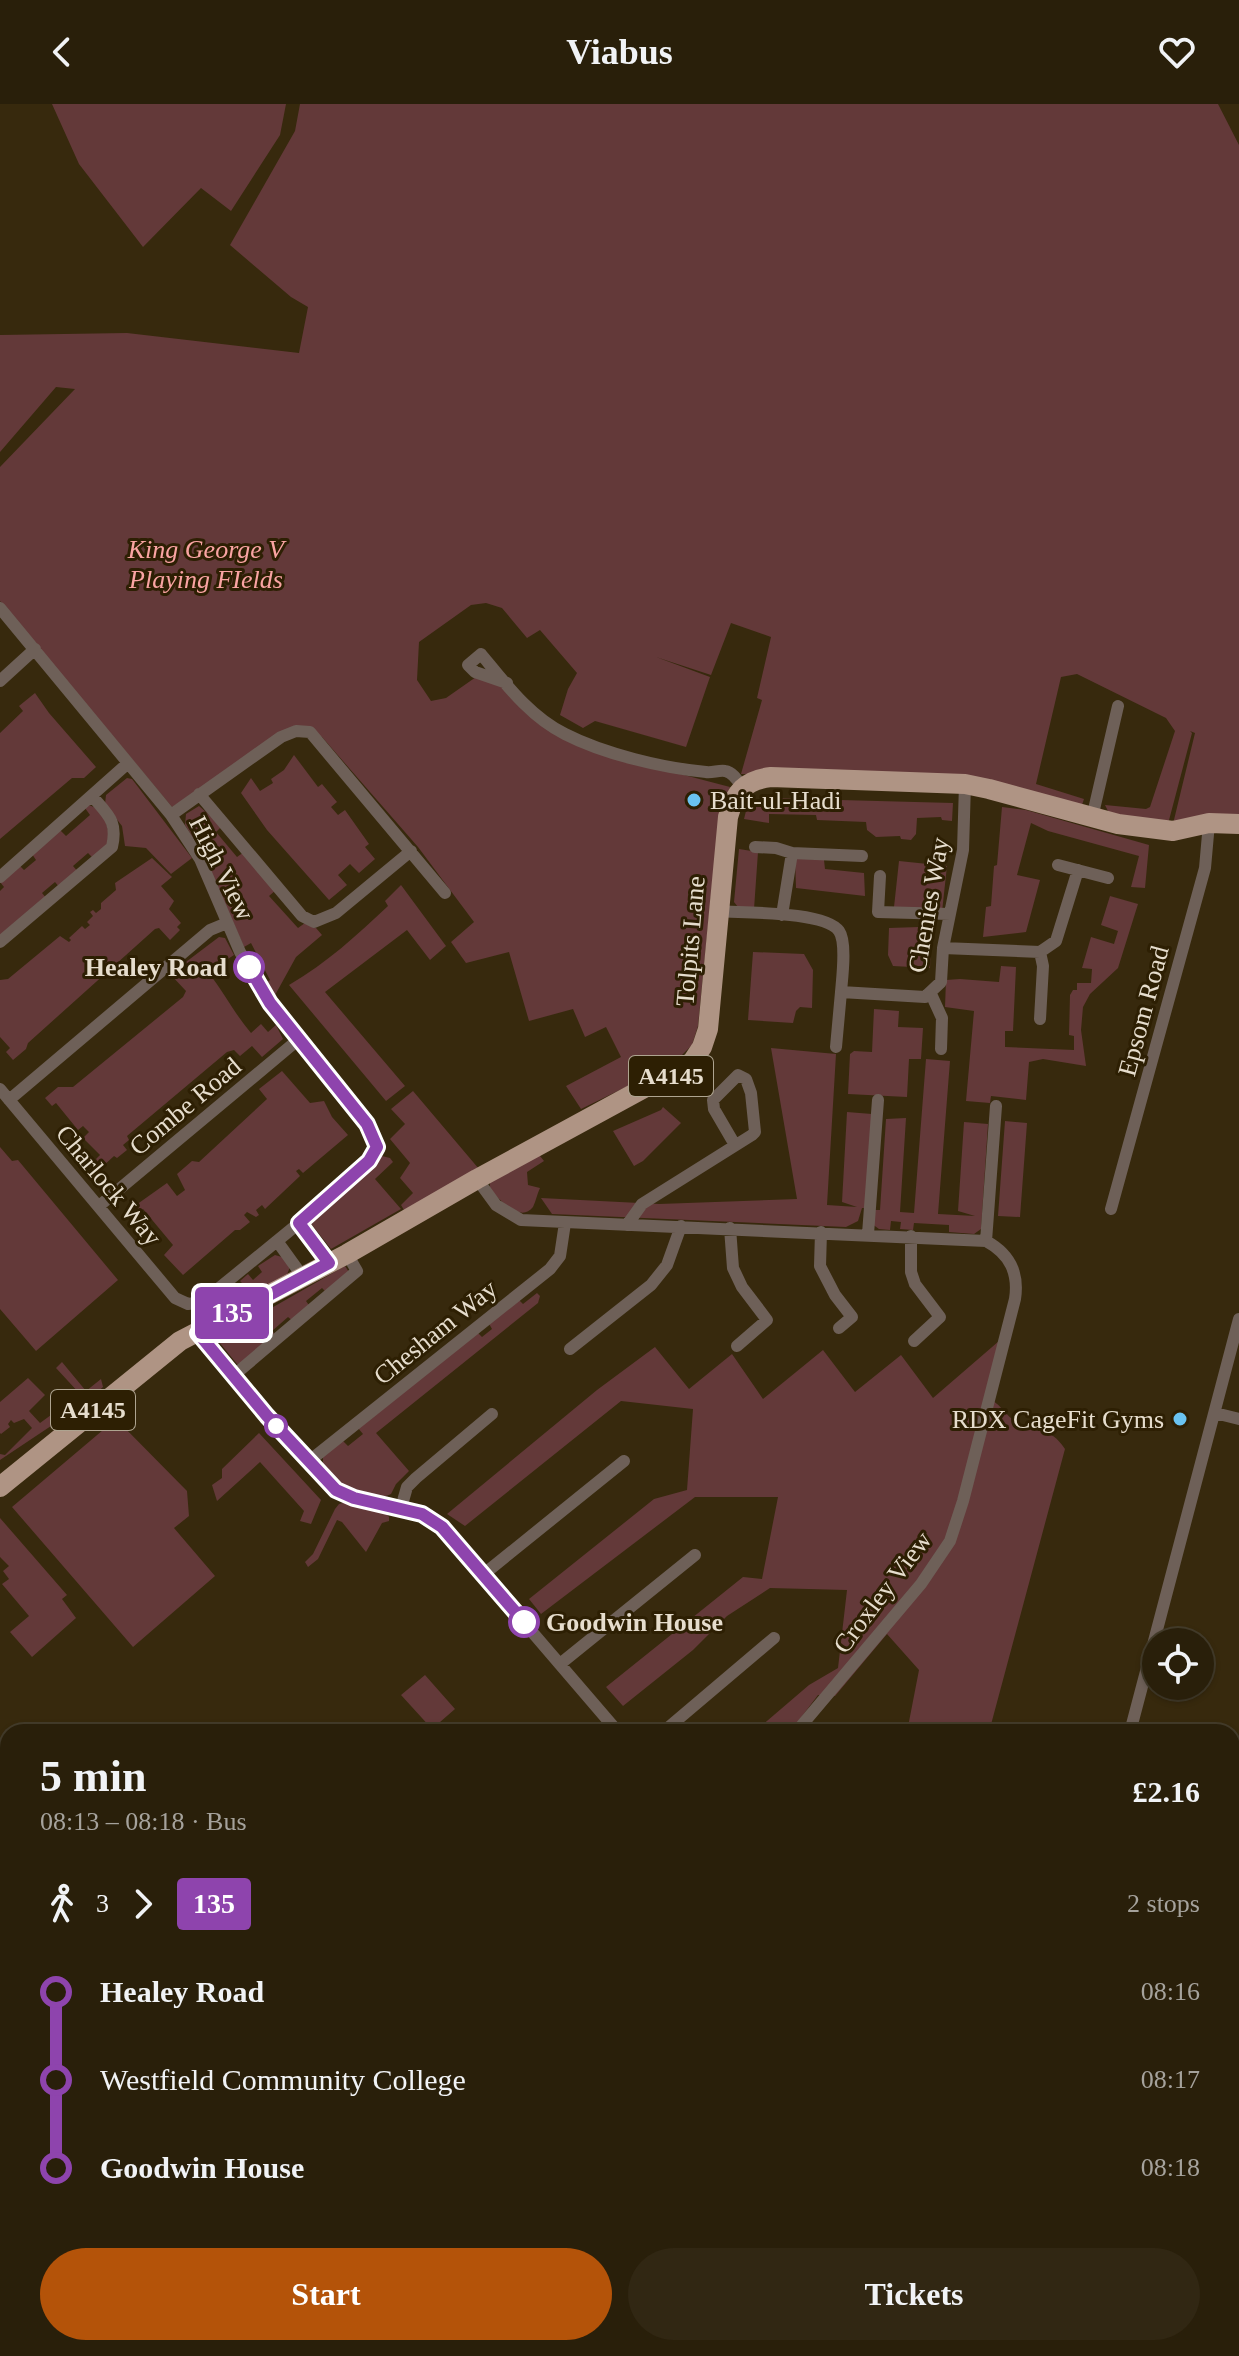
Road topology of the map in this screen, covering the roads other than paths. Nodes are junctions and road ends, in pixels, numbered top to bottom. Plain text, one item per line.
1 (0, 608) edge
2 (35, 649) junction
3 (0, 681) edge
4 (507, 683) dead end
5 (1118, 706) dead end
6 (127, 764) junction
7 (965, 784) junction
8 (742, 787) junction
9 (199, 794) junction
10 (92, 796) junction
11 (171, 815) junction
12 (1092, 818) junction
13 (1209, 823) junction
14 (1239, 824) edge
15 (755, 847) dead end
16 (411, 851) junction
17 (792, 853) junction
18 (862, 856) dead end
19 (1058, 865) dead end
20 (1078, 870) junction
21 (880, 876) dead end
22 (0, 877) edge
23 (1108, 878) dead end
24 (445, 893) dead end
25 (718, 911) junction
26 (950, 914) junction
27 (782, 915) junction
28 (227, 923) junction
29 (0, 942) edge
30 (943, 948) junction
31 (1040, 952) junction
32 (841, 992) junction
33 (931, 994) junction
34 (1040, 1019) dead end
35 (299, 1039) junction
36 (836, 1047) dead end
37 (941, 1049) dead end
38 (0, 1089) edge
39 (9, 1100) junction
40 (878, 1100) dead end
41 (996, 1106) dead end
42 (735, 1145) junction
43 (477, 1179) junction
44 (99, 1206) junction
45 (1111, 1209) dead end
46 (299, 1223) junction
47 (565, 1223) junction
48 (627, 1225) junction
49 (681, 1226) junction
50 (730, 1228) junction
51 (821, 1232) junction
52 (868, 1234) junction
53 (911, 1236) junction
54 (277, 1241) junction
55 (986, 1241) junction
56 (369, 1262) dead end
57 (344, 1263) junction
58 (303, 1277) junction
59 (1239, 1319) edge
60 (839, 1328) dead end
61 (198, 1333) junction
62 (914, 1341) dead end
63 (737, 1346) dead end
64 (570, 1349) dead end
65 (233, 1376) junction
66 (1215, 1413) junction
67 (492, 1414) dead end
68 (1239, 1419) edge
69 (624, 1461) dead end
70 (308, 1462) junction
71 (1, 1484) edge
72 (401, 1508) junction
73 (695, 1555) dead end
74 (484, 1574) junction
75 (774, 1638) dead end
76 (560, 1664) junction
77 (611, 1724) edge
78 (672, 1724) edge
79 (803, 1724) edge
80 (1132, 1724) edge

1 - 2 street, High View
2 - 3 street
2 - 6 street, High View
4 - 8 street
5 - 12 street
6 - 10 street
6 - 11 street, High View
7 - 8 main road
7 - 12 main road
7 - 26 street, Chenies Way
8 - 25 main road, Tolpits Lane / A4145
9 - 11 street
9 - 16 street
9 - 16 street
10 - 22 street
10 - 29 street
11 - 28 street, High View
12 - 13 main road
13 - 14 main road
13 - 45 street, Epsom Road
15 - 17 street
16 - 24 street
17 - 18 street
17 - 27 street
19 - 20 street
20 - 23 street
20 - 31 street
21 - 26 street
25 - 27 street
25 - 43 main road, Tolpits Lane / A4145
26 - 30 street, Chenies Way
27 - 32 street
28 - 35 street, High View
28 - 39 street
30 - 31 street
30 - 33 street, Chenies Way
31 - 34 street
32 - 33 street, Chenies Way
32 - 36 street
33 - 37 street
35 - 44 street, Combe Road
35 - 46 street, High View
38 - 39 street, Charlock Way
39 - 44 street, Charlock Way
40 - 52 street
41 - 55 street
42 - 42 street
42 - 48 street
43 - 47 street
43 - 57 main road, Tolpits Lane / A4145
44 - 54 street, Charlock Way
46 - 54 street
46 - 57 street
47 - 48 street
47 - 70 street, Chesham Way
48 - 49 street
49 - 50 street
49 - 64 street
50 - 51 street
50 - 63 street
51 - 52 street
51 - 60 street
52 - 53 street
53 - 55 street
53 - 62 street
54 - 58 street
55 - 79 street, Croxley View
56 - 57 street
57 - 58 main road, Tolpits Lane / A4145
57 - 65 street, Tolpits Lane
58 - 61 main road, Tolpits Lane / A4145
59 - 66 street
61 - 65 street
61 - 71 main road, Tolpits Lane / A4145
65 - 70 street
66 - 68 street
66 - 80 street
67 - 72 street
69 - 74 street
70 - 72 street
72 - 74 street
73 - 76 street
74 - 76 street
75 - 78 street
76 - 77 street

